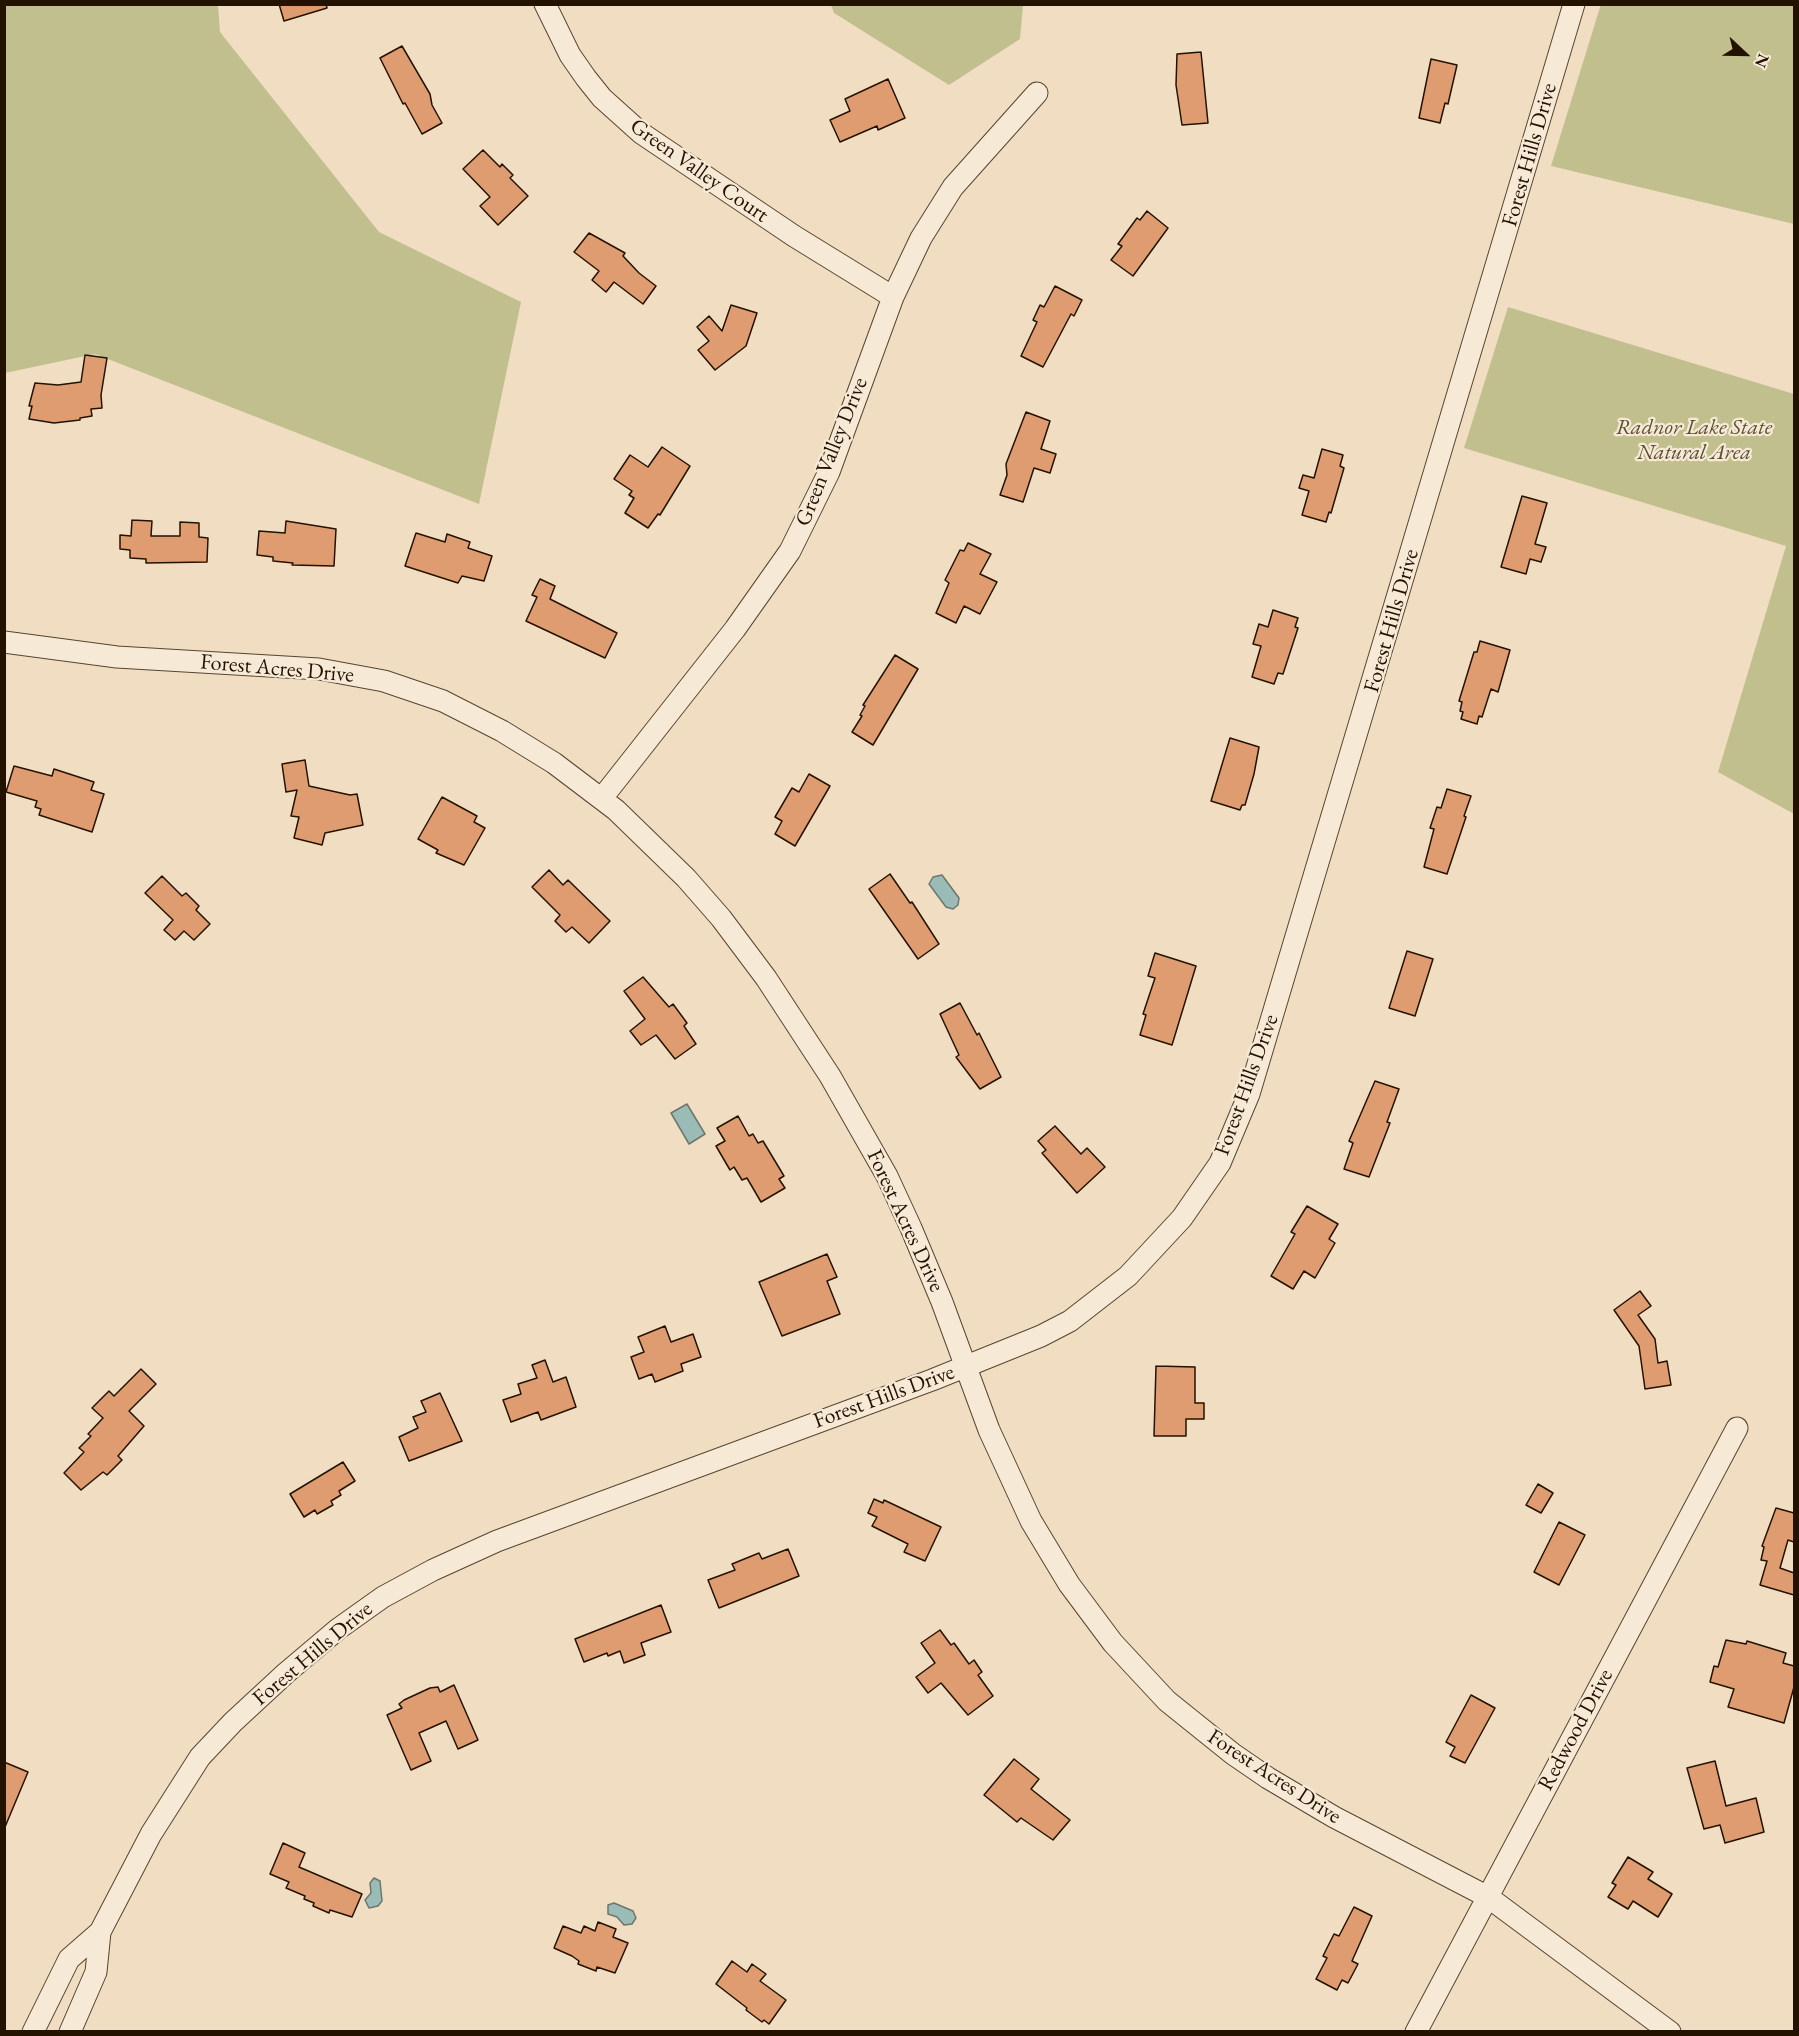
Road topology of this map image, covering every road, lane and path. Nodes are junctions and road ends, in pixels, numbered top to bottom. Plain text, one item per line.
1 (545, 4) edge
2 (1574, 4) edge
3 (1037, 93) dead end
4 (893, 297) junction
5 (4, 642) edge
6 (602, 798) junction
7 (966, 1367) junction
8 (1737, 1428) dead end
9 (1488, 1897) junction
10 (100, 1932) junction
11 (33, 2031) edge
12 (70, 2031) edge
13 (1416, 2031) edge
14 (1670, 2031) edge

1 - 4 street, Green Valley Court
2 - 7 street, Forest Hills Drive
3 - 4 street, Green Valley Drive
4 - 6 street, Green Valley Drive
5 - 6 street, Forest Acres Drive
6 - 7 street, Forest Acres Drive
7 - 9 street, Forest Acres Drive
7 - 10 street, Forest Hills Drive
8 - 9 street, Redwood Drive
9 - 13 street, Redwood Drive
9 - 14 street, Forest Acres Drive
10 - 11 street, Forest Hills Drive
10 - 12 street, Forest Hills Drive

